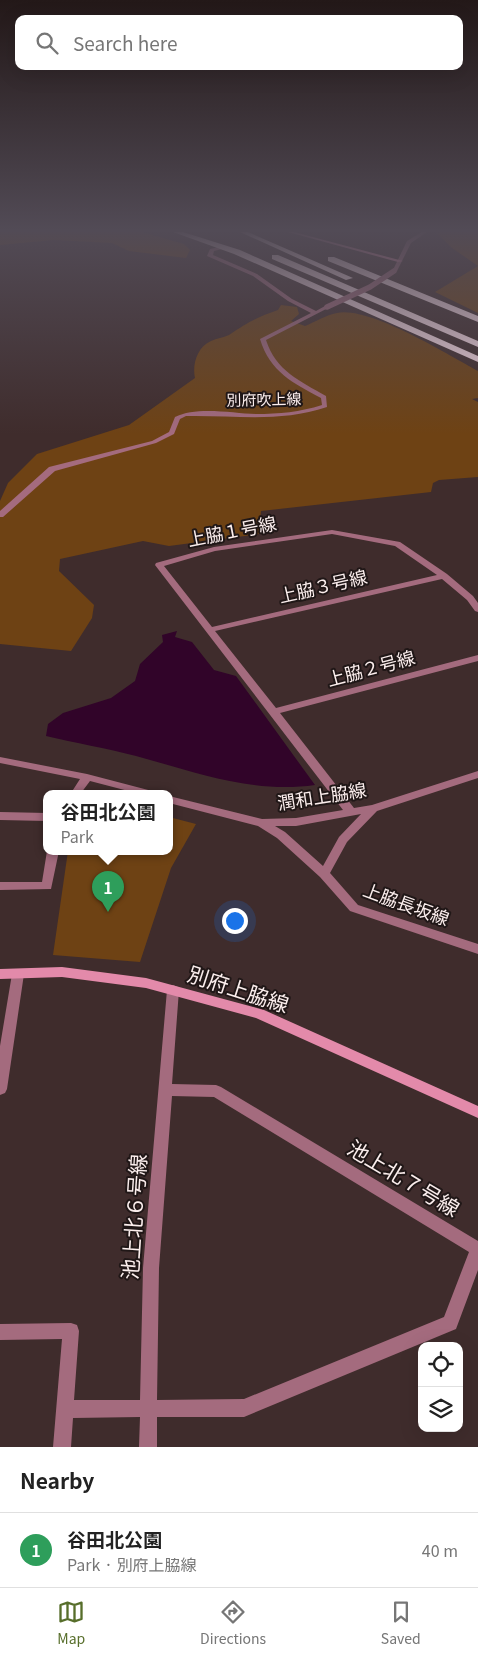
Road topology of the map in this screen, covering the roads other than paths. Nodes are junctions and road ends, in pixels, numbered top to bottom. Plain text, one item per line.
1 (289, 300) edge
2 (342, 300) edge
3 (343, 300) edge
4 (374, 300) edge
5 (394, 300) edge
6 (430, 300) edge
7 (314, 312) junction
8 (478, 319) edge
9 (478, 336) edge
10 (478, 344) edge
11 (478, 359) edge
12 (0, 515) edge
13 (444, 576) junction
14 (478, 610) edge
15 (210, 630) junction
16 (478, 658) edge
17 (273, 712) junction
18 (0, 760) edge
19 (478, 774) edge
20 (87, 777) junction
21 (78, 790) edge
22 (137, 790) edge
23 (173, 800) edge
24 (374, 808) junction
25 (351, 812) junction
26 (0, 816) edge
27 (43, 817) edge
28 (262, 823) junction
29 (52, 855) edge
30 (324, 874) junction
31 (0, 886) edge
32 (478, 949) edge
33 (0, 974) edge
34 (18, 974) junction
35 (173, 990) junction
36 (0, 1089) edge
37 (167, 1090) junction
38 (478, 1112) edge
39 (0, 1332) edge
40 (65, 1409) junction
41 (150, 1409) junction
42 (62, 1447) edge
43 (148, 1447) edge

1 - 7 street
2 - 7 street, 別府吹上線, bridge
3 - 11 highway
4 - 10 highway
5 - 9 highway
6 - 8 highway
7 - 12 street, 別府吹上線
13 - 14 street, 上脇１号線
13 - 15 street, 上脇３号線
13 - 15 street, 上脇１号線
15 - 17 street, 上脇１号線
16 - 17 street, 上脇２号線
17 - 25 street, 上脇１号線
18 - 20 street
19 - 24 street, 潤和上脇線
20 - 21 street
20 - 22 street
23 - 28 street, 潤和上脇線
24 - 25 street, 潤和上脇線
24 - 30 street
25 - 28 street, 潤和上脇線
26 - 27 street
28 - 30 street, 上脇長坂線
29 - 31 street
30 - 32 street, 上脇長坂線
33 - 34 street, 別府上脇線
34 - 35 street, 別府上脇線
34 - 36 street
35 - 37 street, 池上北６号線
35 - 38 street, 別府上脇線
37 - 41 street, 池上北６号線
37 - 41 street, 池上北７号線
39 - 40 street
40 - 41 street
40 - 42 street
41 - 43 street, 池上北６号線

